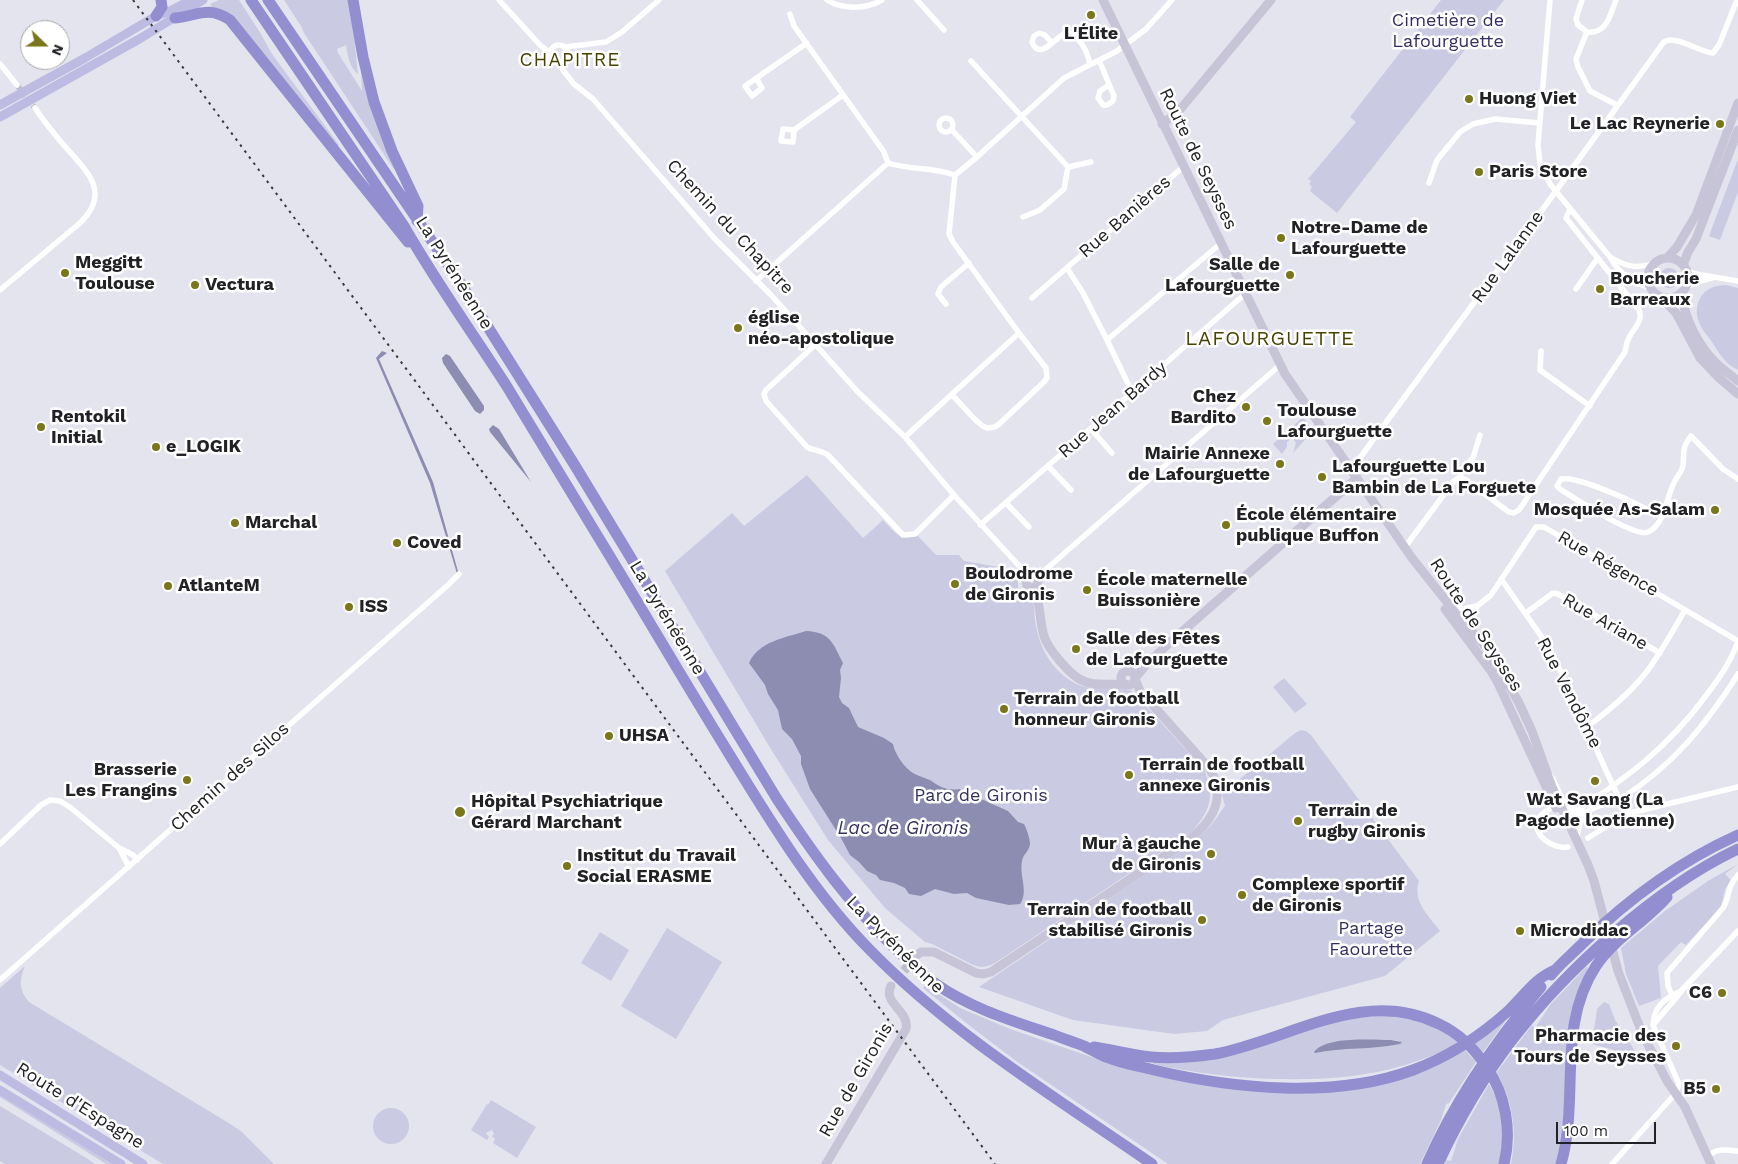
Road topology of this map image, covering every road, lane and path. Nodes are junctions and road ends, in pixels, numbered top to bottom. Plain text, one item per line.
1 (161, 0) edge
2 (191, 0) edge
3 (203, 0) edge
4 (251, 0) edge
5 (268, 0) edge
6 (354, 0) edge
7 (499, 0) edge
8 (659, 0) edge
9 (827, 0) edge
10 (882, 0) edge
11 (916, 0) edge
12 (1103, 0) edge
13 (1172, 0) edge
14 (1270, 0) edge
15 (1550, 0) edge
16 (1582, 0) edge
17 (1616, 0) edge
18 (1737, 0) edge
19 (790, 14) dead end
20 (156, 16) junction
21 (170, 21) junction
22 (944, 30) dead end
23 (1587, 32) junction
24 (534, 38) junction
25 (807, 43) junction
26 (1052, 43) dead end
27 (1125, 45) junction
28 (554, 46) junction
29 (576, 46) junction
30 (565, 47) junction
31 (550, 53) junction
32 (567, 58) junction
33 (1099, 60) junction
34 (971, 61) dead end
35 (0, 64) edge
36 (558, 64) junction
37 (1090, 64) junction
38 (568, 77) junction
39 (756, 78) dead end
40 (17, 85) tunnel mouth
41 (1109, 86) dead end
42 (843, 95) junction
43 (1738, 102) edge
44 (0, 105) edge
45 (1617, 105) junction
46 (35, 108) tunnel mouth
47 (1022, 116) junction
48 (0, 117) edge
49 (1540, 123) junction
50 (1162, 124) junction
51 (794, 130) dead end
52 (952, 130) dead end
53 (1738, 130) edge
54 (978, 157) junction
55 (1091, 162) dead end
56 (888, 163) junction
57 (1183, 166) junction
58 (1068, 167) junction
59 (955, 174) junction
60 (1429, 183) dead end
61 (1556, 191) junction
62 (1570, 209) junction
63 (1023, 217) dead end
64 (417, 221) junction
65 (1220, 244) junction
66 (421, 256) junction
67 (1610, 257) junction
68 (1667, 258) junction
69 (1598, 259) junction
70 (969, 263) junction
71 (1654, 264) junction
72 (1685, 267) junction
73 (1067, 268) junction
74 (1717, 278) junction
75 (756, 281) junction
76 (1738, 281) edge
77 (1650, 288) junction
78 (1576, 289) dead end
79 (0, 290) edge
80 (1684, 290) junction
81 (1245, 294) junction
82 (1032, 298) dead end
83 (1662, 298) junction
84 (946, 304) dead end
85 (1019, 333) junction
86 (1107, 340) junction
87 (815, 345) junction
88 (1541, 351) dead end
89 (1280, 366) junction
90 (1738, 381) edge
91 (1132, 392) junction
92 (1738, 394) edge
93 (952, 395) junction
94 (1590, 406) junction
95 (1091, 429) junction
96 (1480, 435) dead end
97 (905, 437) junction
98 (1112, 453) dead end
99 (1048, 466) junction
100 (1351, 470) junction
101 (1460, 477) junction
102 (1357, 478) junction
103 (1738, 479) edge
104 (1071, 490) dead end
105 (954, 495) junction
106 (1006, 502) junction
107 (1664, 513) junction
108 (980, 525) junction
109 (1029, 527) dead end
110 (1405, 547) junction
111 (1412, 558) junction
112 (459, 574) dead end
113 (1501, 579) junction
114 (1034, 585) junction
115 (1450, 606) junction
116 (1479, 606) junction
117 (1685, 610) junction
118 (1526, 613) junction
119 (1457, 620) junction
120 (1738, 641) edge
121 (1660, 653) junction
122 (1738, 674) edge
123 (1129, 679) junction
124 (1587, 727) junction
125 (1549, 774) junction
126 (1613, 786) junction
127 (1738, 787) edge
128 (1620, 800) junction
129 (1559, 808) junction
130 (1586, 812) junction
131 (1626, 814) junction
132 (1738, 835) edge
133 (1588, 838) dead end
134 (1577, 842) junction
135 (0, 844) edge
136 (1568, 847) dead end
137 (120, 848) junction
138 (1738, 849) edge
139 (137, 860) junction
140 (129, 867) junction
141 (1738, 876) edge
142 (1678, 884) junction
143 (1599, 901) junction
144 (1738, 931) edge
145 (917, 955) dead end
146 (1555, 970) junction
147 (0, 980) edge
148 (891, 986) dead end
149 (1681, 991) junction
150 (1672, 995) junction
151 (1653, 1025) junction
152 (1083, 1046) junction
153 (0, 1075) edge
154 (0, 1090) edge
155 (1676, 1093) junction
156 (1738, 1151) edge
157 (1709, 1160) edge
158 (121, 1164) edge
159 (144, 1164) edge
160 (826, 1164) edge
161 (1152, 1164) edge
162 (1427, 1164) edge
163 (1438, 1164) edge
164 (1504, 1164) edge
165 (1561, 1164) edge
166 (1612, 1164) edge

1 - 20 highway
2 - 20 main road
3 - 21 main road
4 - 66 highway, La Pyrénéenne
5 - 64 highway, La Pyrénéenne
6 - 64 highway
7 - 24 street
8 - 29 street
9 - 10 street
11 - 22 street
12 - 27 street, Route de Seysses
13 - 27 street
14 - 50 street
15 - 49 street
16 - 23 street
17 - 23 street
18 - 45 street, Rue Lalanne
19 - 25 street
20 - 44 main road
21 - 48 main road
21 - 66 highway
23 - 45 street
24 - 28 street
24 - 31 street
25 - 39 street
25 - 42 street
26 - 37 street
27 - 33 street
27 - 50 street, Route de Seysses
28 - 30 street
28 - 31 street
29 - 30 street
29 - 32 street
30 - 32 street
31 - 36 street
32 - 36 street
32 - 38 street
33 - 37 street
33 - 41 street
34 - 47 street
35 - 40 street
36 - 38 street, Chemin du Chapitre
37 - 47 street
38 - 75 street, Chemin du Chapitre
42 - 51 street
42 - 56 street
43 - 68 street
45 - 61 street, Rue Lalanne
46 - 79 street
47 - 54 street
47 - 58 street
49 - 60 street
49 - 61 street
50 - 57 street, Route de Seysses
52 - 54 street
53 - 72 street
54 - 59 street
55 - 58 street
56 - 59 street
56 - 75 street
57 - 65 street, Route de Seysses
57 - 73 street, Rue Banières
58 - 63 street
59 - 70 street
61 - 62 street
61 - 100 street, Rue Lalanne
62 - 67 street
62 - 69 street
64 - 152 highway, La Pyrénéenne
65 - 81 street, Route de Seysses
65 - 86 street
66 - 161 highway, La Pyrénéenne
67 - 71 street
67 - 77 street
68 - 71 street
68 - 72 street
69 - 78 street
69 - 94 street
70 - 84 street
70 - 85 street
71 - 77 street
72 - 74 street
72 - 80 street
73 - 82 street, Rue Banières
73 - 86 street, Rue Banières
74 - 76 street
74 - 80 street
75 - 87 street, Chemin du Chapitre
77 - 83 street
80 - 83 street
80 - 90 street
81 - 89 street, Route de Seysses
81 - 91 street, Rue Jean Bardy
83 - 92 street
85 - 93 street
85 - 93 street
86 - 91 street, Rue Banières
87 - 97 street, Chemin du Chapitre
87 - 105 street
88 - 94 street
89 - 100 street, Route de Seysses
89 - 114 street
91 - 95 street, Rue Jean Bardy
93 - 97 street
94 - 101 street
95 - 98 street
95 - 99 street, Rue Jean Bardy
96 - 101 street
97 - 105 street, Chemin du Chapitre
99 - 104 street
99 - 106 street, Rue Jean Bardy
100 - 102 street, Route de Seysses
101 - 110 street
102 - 110 street, Route de Seysses
102 - 123 street
103 - 107 street
105 - 108 street, Chemin du Chapitre
106 - 108 street, Rue Jean Bardy
106 - 109 street
107 - 107 street
108 - 114 street, Chemin du Chapitre
110 - 111 street, Route de Seysses
111 - 115 street, Route de Seysses
111 - 119 street, Route de Seysses
112 - 139 street, Chemin des Silos
113 - 116 street, Rue Régence
113 - 117 street, Rue Régence
113 - 118 street, Rue Vendôme
114 - 123 street
115 - 116 street
115 - 119 street, Route de Seysses
116 - 119 street, Rue Régence
117 - 120 street, Rue Régence
117 - 121 street
118 - 121 street, Rue Ariane
118 - 124 street, Rue Vendôme
119 - 125 street, Route de Seysses
119 - 129 street, Route de Seysses
120 - 126 street
121 - 124 street
122 - 128 street
123 - 145 street
124 - 126 street, Rue Vendôme
125 - 126 street
125 - 129 street, Route de Seysses
126 - 128 street, Rue Vendôme
127 - 131 street
128 - 130 street
128 - 131 street, Rue Vendôme
129 - 130 street
129 - 134 street, Route de Seysses
129 - 136 street
129 - 143 street, Route de Seysses
130 - 134 street
131 - 133 street
132 - 146 highway
134 - 143 street, Route de Seysses
135 - 137 street
137 - 139 street
137 - 140 street
138 - 142 highway
139 - 140 street, Chemin des Silos
140 - 147 street, Chemin des Silos
141 - 150 street
142 - 163 highway
142 - 165 highway
143 - 155 street, Route de Seysses
144 - 149 street
146 - 152 highway
146 - 162 highway
148 - 160 street, Rue de Gironis
149 - 150 street
149 - 151 street
150 - 151 street
151 - 155 street
152 - 164 highway
153 - 159 main road, Route d'Espagne
154 - 158 main road, Route d'Espagne
155 - 157 street, Route de Seysses
155 - 166 street
156 - 157 street

